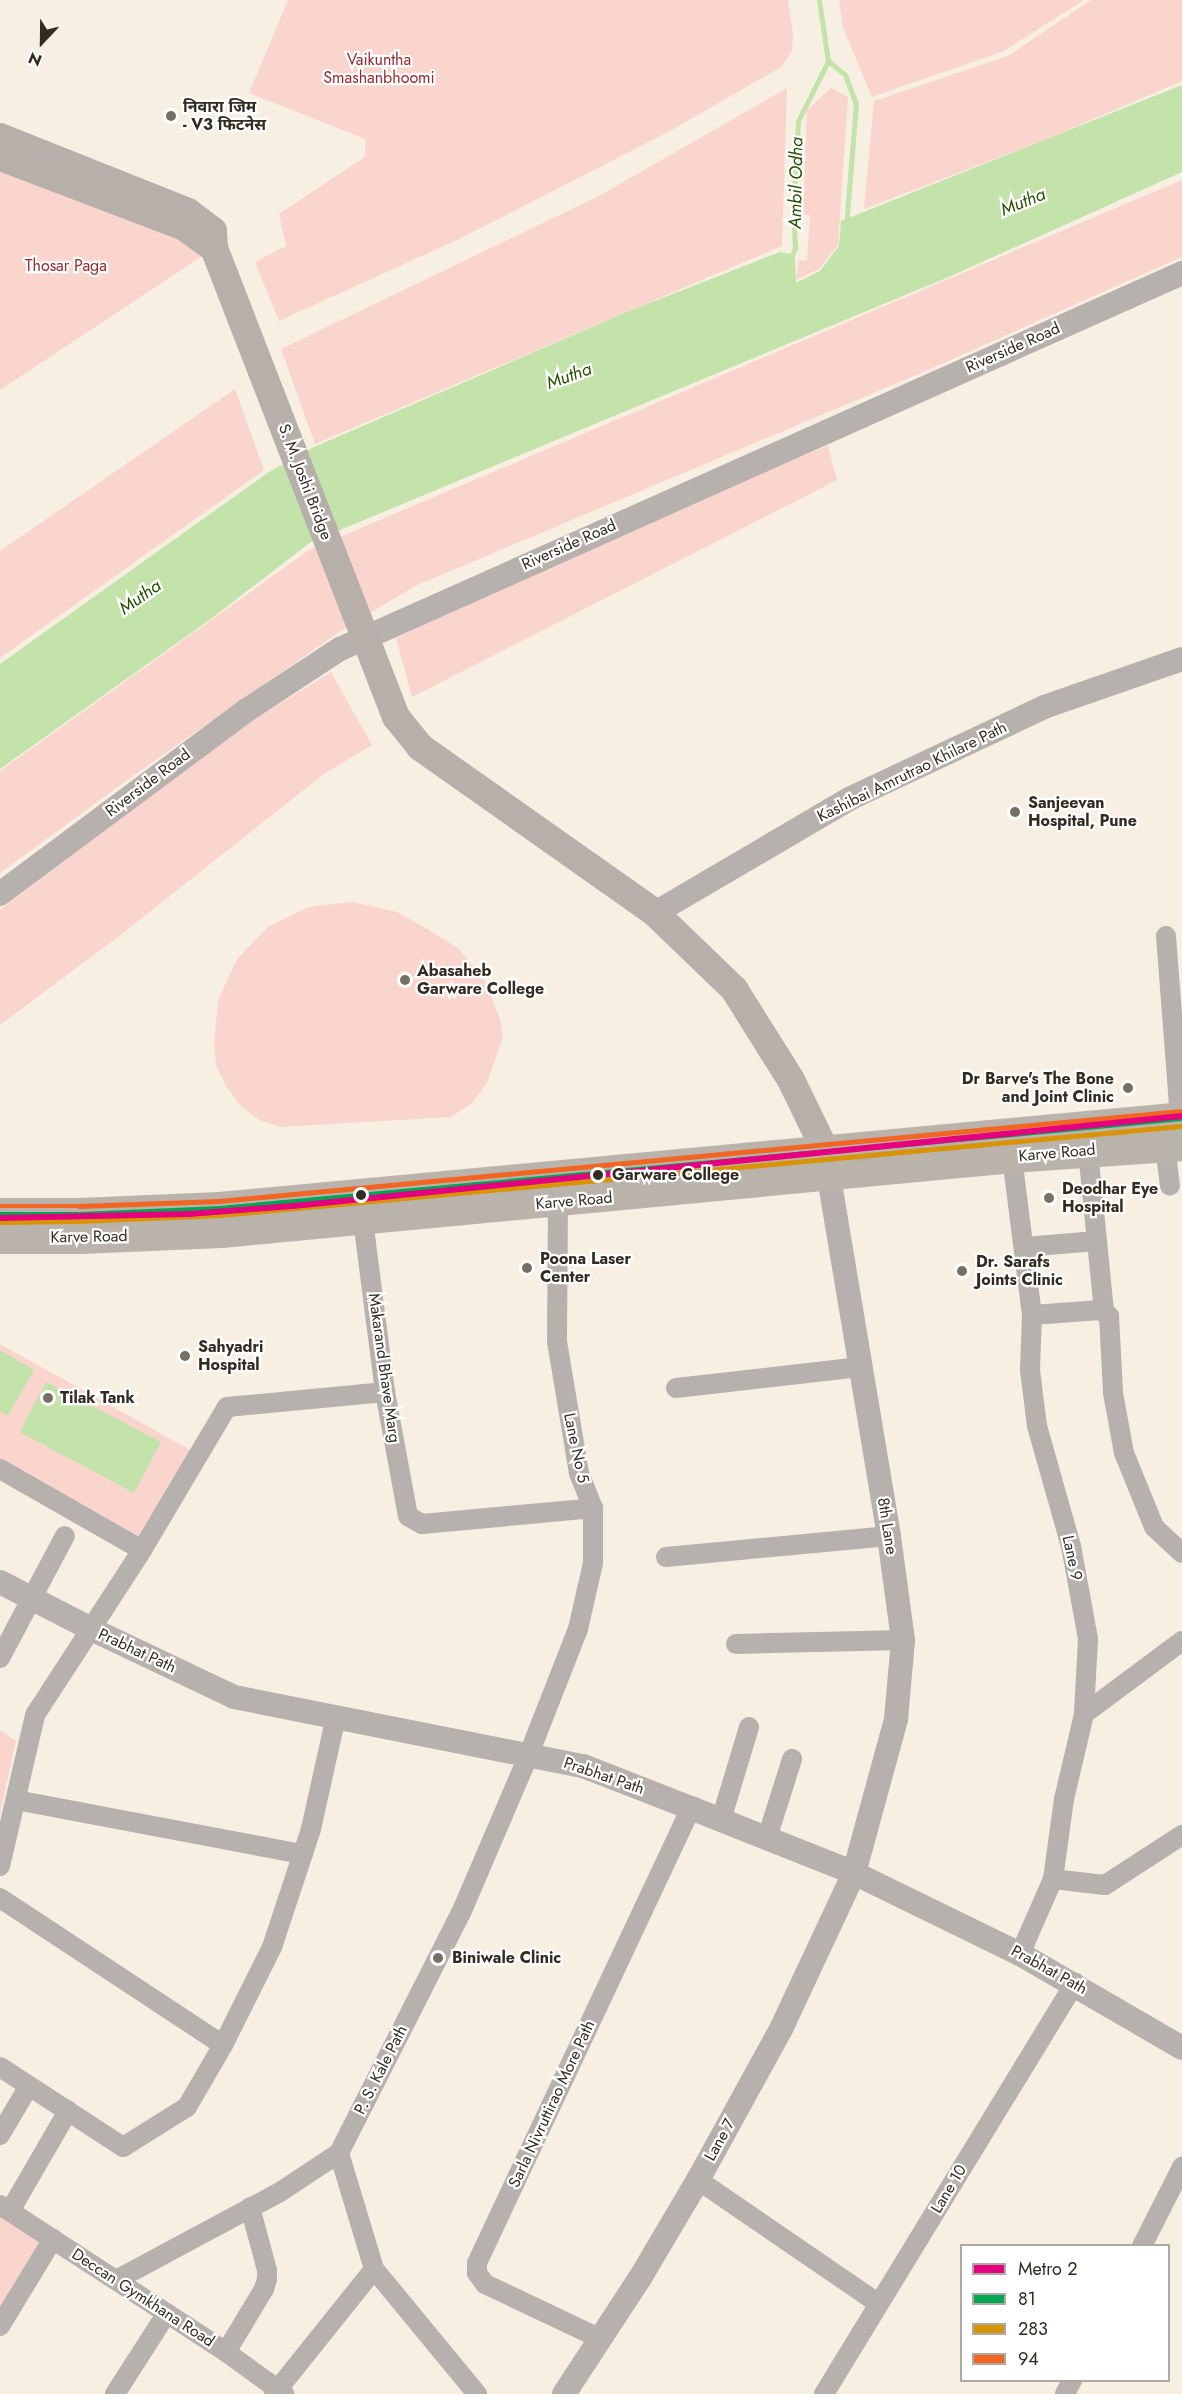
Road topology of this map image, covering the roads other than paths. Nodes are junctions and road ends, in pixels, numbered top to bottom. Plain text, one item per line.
1 (0, 137) edge
2 (0, 157) edge
3 (214, 248) junction
4 (1182, 273) edge
5 (1182, 659) edge
6 (0, 894) edge
7 (655, 913) junction
8 (1166, 936) dead end
9 (1177, 1132) edge
10 (1088, 1151) junction
11 (1012, 1157) junction
12 (827, 1164) junction
13 (1170, 1186) dead end
14 (558, 1202) junction
15 (0, 1214) edge
16 (363, 1220) junction
17 (0, 1238) edge
18 (1097, 1240) junction
19 (1024, 1247) junction
20 (1104, 1311) junction
21 (1032, 1315) junction
22 (860, 1367) junction
23 (676, 1388) dead end
24 (385, 1392) junction
25 (0, 1469) edge
26 (592, 1508) junction
27 (65, 1536) dead end
28 (889, 1536) junction
29 (142, 1550) junction
30 (1182, 1553) edge
31 (666, 1557) dead end
32 (0, 1582) edge
33 (31, 1598) junction
34 (91, 1629) junction
35 (903, 1640) junction
36 (1182, 1641) edge
37 (736, 1644) dead end
38 (0, 1658) edge
39 (1084, 1714) junction
40 (336, 1716) junction
41 (749, 1727) dead end
42 (529, 1754) junction
43 (792, 1759) dead end
44 (16, 1800) junction
45 (691, 1808) junction
46 (721, 1820) junction
47 (1182, 1835) edge
48 (767, 1838) junction
49 (303, 1854) junction
50 (0, 1866) edge
51 (854, 1873) junction
52 (1053, 1879) junction
53 (0, 1898) edge
54 (1020, 1954) junction
55 (1075, 1983) junction
56 (223, 2045) junction
57 (1182, 2048) edge
58 (0, 2067) edge
59 (29, 2085) junction
60 (68, 2111) junction
61 (0, 2135) edge
62 (339, 2153) junction
63 (1179, 2179) edge
64 (698, 2180) junction
65 (250, 2207) junction
66 (5, 2208) edge
67 (52, 2239) junction
68 (1143, 2244) edge
69 (374, 2269) junction
70 (116, 2280) junction
71 (879, 2304) junction
72 (167, 2313) junction
73 (0, 2326) edge
74 (601, 2339) junction
75 (226, 2352) junction
76 (278, 2392) edge
77 (115, 2394) edge
78 (477, 2394) edge
79 (564, 2394) edge
80 (824, 2394) edge

1 - 3 main road, S. M. Joshi Bridge
2 - 3 main road
3 - 7 main road, S. M. Joshi Bridge, bridge
4 - 6 street, Riverside Road
5 - 7 street, Kashibai Amrutrao Khilare Path
7 - 12 main road, S. M. Joshi Bridge
8 - 9 street
9 - 10 main road, Karve Road
9 - 12 main road, Karve Road
9 - 13 street
10 - 11 main road, Karve Road
10 - 18 street
11 - 12 main road, Karve Road
11 - 19 street, Lane 9
12 - 14 main road, Karve Road
12 - 15 main road, Karve Road
12 - 22 street, 8th Lane
14 - 16 main road, Karve Road
14 - 26 street, Lane No 5
16 - 17 main road, Karve Road
16 - 24 street, Makarand Bhave Marg
18 - 19 street
18 - 20 street
19 - 21 street, Lane 9
20 - 21 street
20 - 30 street
21 - 39 street, Lane 9
22 - 23 street
22 - 28 street, 8th Lane
24 - 26 street, Makarand Bhave Marg
24 - 29 street
25 - 29 street
26 - 42 street, Lane No 5
27 - 33 street
28 - 31 street
28 - 35 street, 8th Lane
29 - 34 street
32 - 33 street, Prabhat Path
33 - 34 street, Prabhat Path
33 - 38 street
34 - 40 street, Prabhat Path
34 - 44 street
35 - 37 street
35 - 51 street, 8th Lane
36 - 39 street
39 - 52 street, Lane 9
40 - 42 street, Prabhat Path
40 - 49 street
41 - 46 street
42 - 45 street, Prabhat Path
42 - 62 street, P. S. Kale Path
43 - 48 street
44 - 49 street
44 - 50 street
45 - 46 street, Prabhat Path
45 - 74 street, Sarla Nivruttirao More Path
46 - 48 street, Prabhat Path
47 - 52 street
48 - 51 street, Prabhat Path
49 - 56 street
51 - 54 street, Prabhat Path
51 - 64 street, Lane 7
52 - 54 street, Lane 9
53 - 56 street
54 - 55 street, Prabhat Path
55 - 57 street, Prabhat Path
55 - 71 street, Lane 10
56 - 60 street
58 - 59 street
59 - 60 street
59 - 61 street
60 - 66 street
62 - 65 street, P. S. Kale Path
62 - 69 street
63 - 68 street
64 - 71 street
64 - 74 street, Lane 7
65 - 70 street, P. S. Kale Path
65 - 75 street
66 - 67 street, Deccan Gymkhana Road
67 - 70 street, Deccan Gymkhana Road
67 - 73 street
69 - 76 street
69 - 78 street
70 - 72 street, Deccan Gymkhana Road
71 - 80 street, Lane 10
72 - 75 street, Deccan Gymkhana Road
72 - 77 street
74 - 79 street, Lane 7
75 - 76 street, Deccan Gymkhana Road

